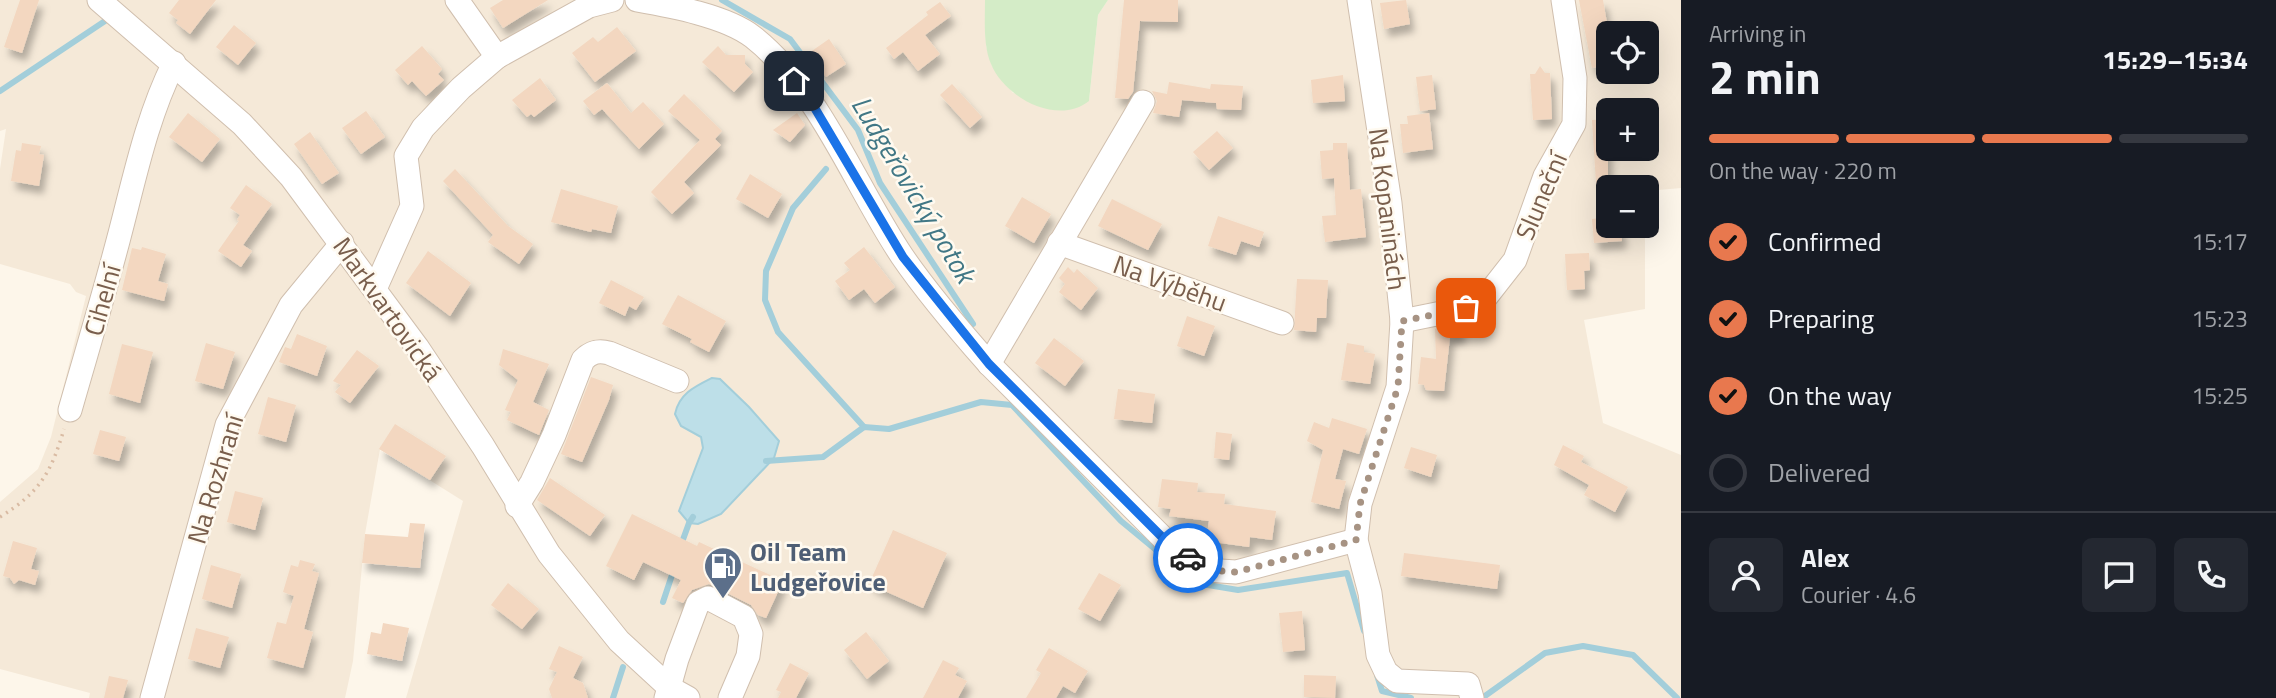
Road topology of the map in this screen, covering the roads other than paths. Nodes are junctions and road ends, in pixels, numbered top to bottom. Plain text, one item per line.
1 (99, 0) edge
2 (457, 0) edge
3 (612, 0) edge
4 (1359, 0) edge
5 (1563, 0) edge
6 (648, 1) edge
7 (497, 57) junction
8 (174, 63) junction
9 (1143, 103) dead end
10 (342, 243) junction
11 (1059, 243) junction
12 (374, 289) junction
13 (1402, 321) junction
14 (1282, 323) dead end
15 (989, 364) junction
16 (677, 381) dead end
17 (70, 410) road end
18 (517, 506) junction
19 (1356, 540) junction
20 (675, 695) edge
21 (152, 698) edge
22 (730, 698) edge
23 (1472, 698) edge

1 - 8 street, Markvartovická
2 - 7 street
3 - 7 street
4 - 13 street, Na Kopaninách
5 - 13 street, Sluneční
6 - 15 street
7 - 12 street
8 - 10 street, Markvartovická
8 - 17 street, Cihelní
9 - 11 street
10 - 12 street, Markvartovická
10 - 21 street, Na Rozhraní
11 - 14 street, Na Výběhu
11 - 15 street
12 - 18 street, Markvartovická
13 - 19 street, Na Kopaninách
15 - 19 street
16 - 18 street
18 - 20 street, Markvartovická
19 - 23 street
20 - 22 street

